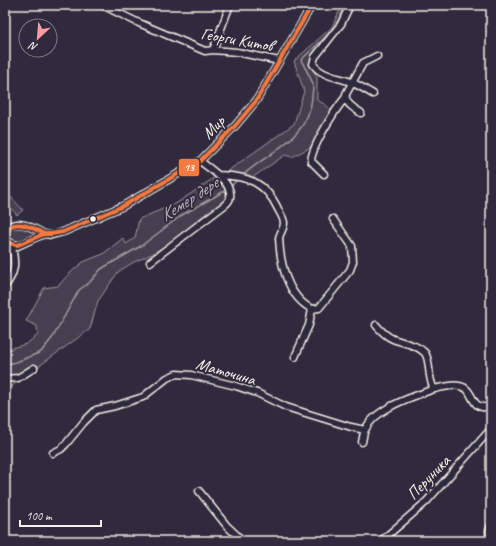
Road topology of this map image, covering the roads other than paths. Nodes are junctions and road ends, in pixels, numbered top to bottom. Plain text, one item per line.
1 (102, 5) edge
2 (230, 5) edge
3 (312, 5) edge
4 (350, 5) edge
5 (213, 50) junction
6 (377, 56) dead end
7 (279, 61) junction
8 (352, 82) junction
9 (373, 94) dead end
10 (345, 98) junction
11 (360, 113) dead end
12 (200, 161) junction
13 (324, 174) dead end
14 (218, 175) junction
15 (332, 219) dead end
16 (5, 230) edge
17 (44, 234) junction
18 (5, 236) edge
19 (20, 245) junction
20 (12, 248) junction
21 (5, 252) edge
22 (150, 262) dead end
23 (5, 286) edge
24 (312, 309) junction
25 (376, 325) dead end
26 (295, 357) dead end
27 (34, 368) dead end
28 (5, 379) edge
29 (434, 389) junction
30 (491, 407) edge
31 (491, 429) edge
32 (365, 430) junction
33 (362, 442) dead end
34 (53, 453) dead end
35 (199, 491) dead end
36 (491, 526) edge
37 (243, 541) edge
38 (381, 541) edge
39 (490, 541) edge

1 - 5 street, Георги Китов
2 - 5 street
3 - 7 street, Мир
4 - 8 street
5 - 7 street, Георги Китов
6 - 8 street
7 - 12 street, Мир
8 - 9 street
8 - 10 street
10 - 11 street
10 - 13 street
12 - 14 street
12 - 17 street, Мир
14 - 22 street
14 - 24 street
15 - 24 street
16 - 17 street
17 - 19 street, Мир
18 - 19 street
19 - 20 street, Мир
20 - 21 street, Мир
20 - 23 street
24 - 26 street
25 - 29 street
27 - 28 street
29 - 30 street
29 - 32 street
31 - 38 street, Перуника
32 - 33 street
32 - 34 street, Маточина
35 - 37 street
36 - 39 street

